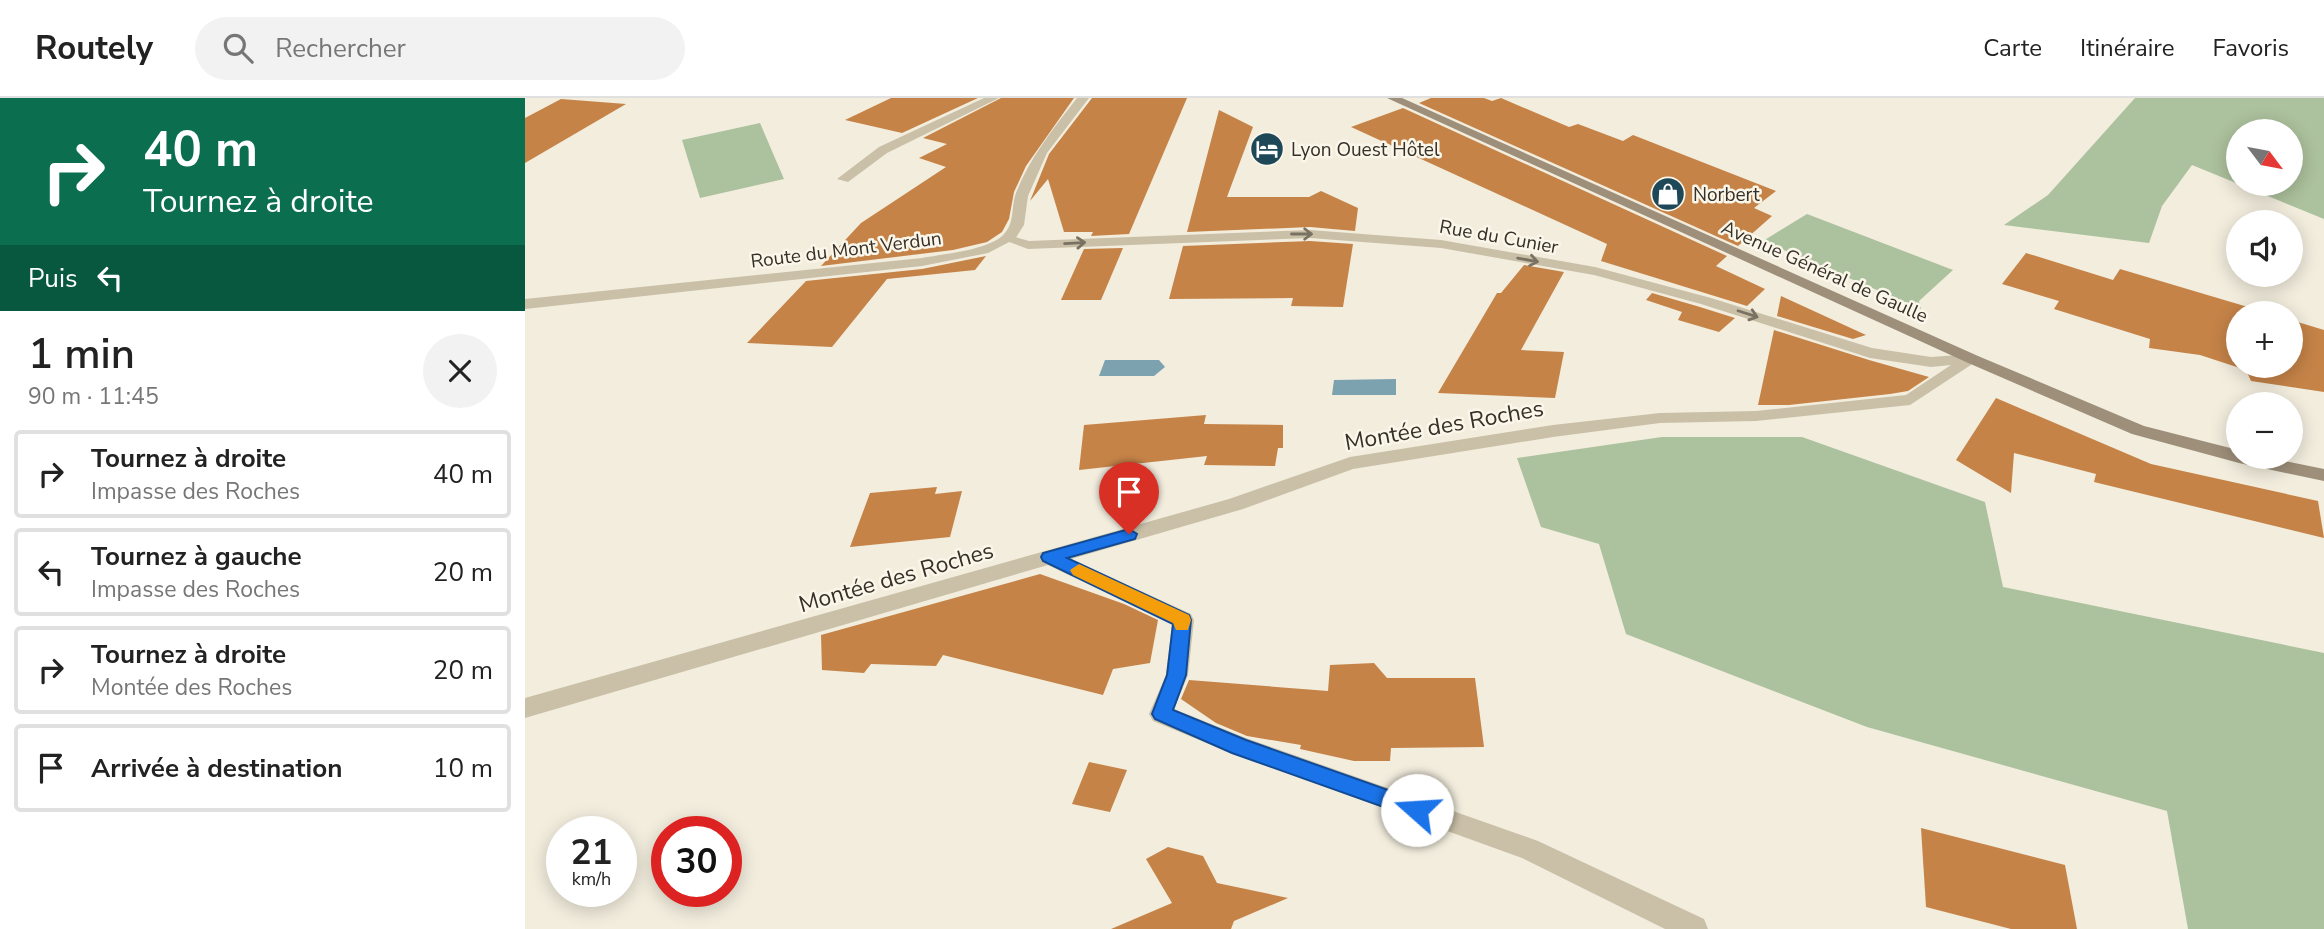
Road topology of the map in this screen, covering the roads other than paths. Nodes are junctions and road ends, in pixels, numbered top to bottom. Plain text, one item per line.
1 (993, 98) edge
2 (1083, 98) edge
3 (1393, 98) edge
4 (843, 178) dead end
5 (1008, 239) junction
6 (525, 304) edge
7 (1972, 359) junction
8 (2226, 453) edge
9 (2296, 469) edge
10 (2324, 475) edge
11 (1049, 557) junction
12 (525, 709) edge
13 (1694, 929) edge

1 - 4 street
2 - 5 street
3 - 7 main road, Avenue Général de Gaulle
5 - 6 street, Route du Mont Verdun
5 -> 7 street, Rue du Cunier
7 - 8 main road, Avenue Général de Gaulle
7 - 11 street, Montée des Roches
9 - 10 main road, Avenue Général de Gaulle
11 - 12 street, Montée des Roches
11 - 13 street

